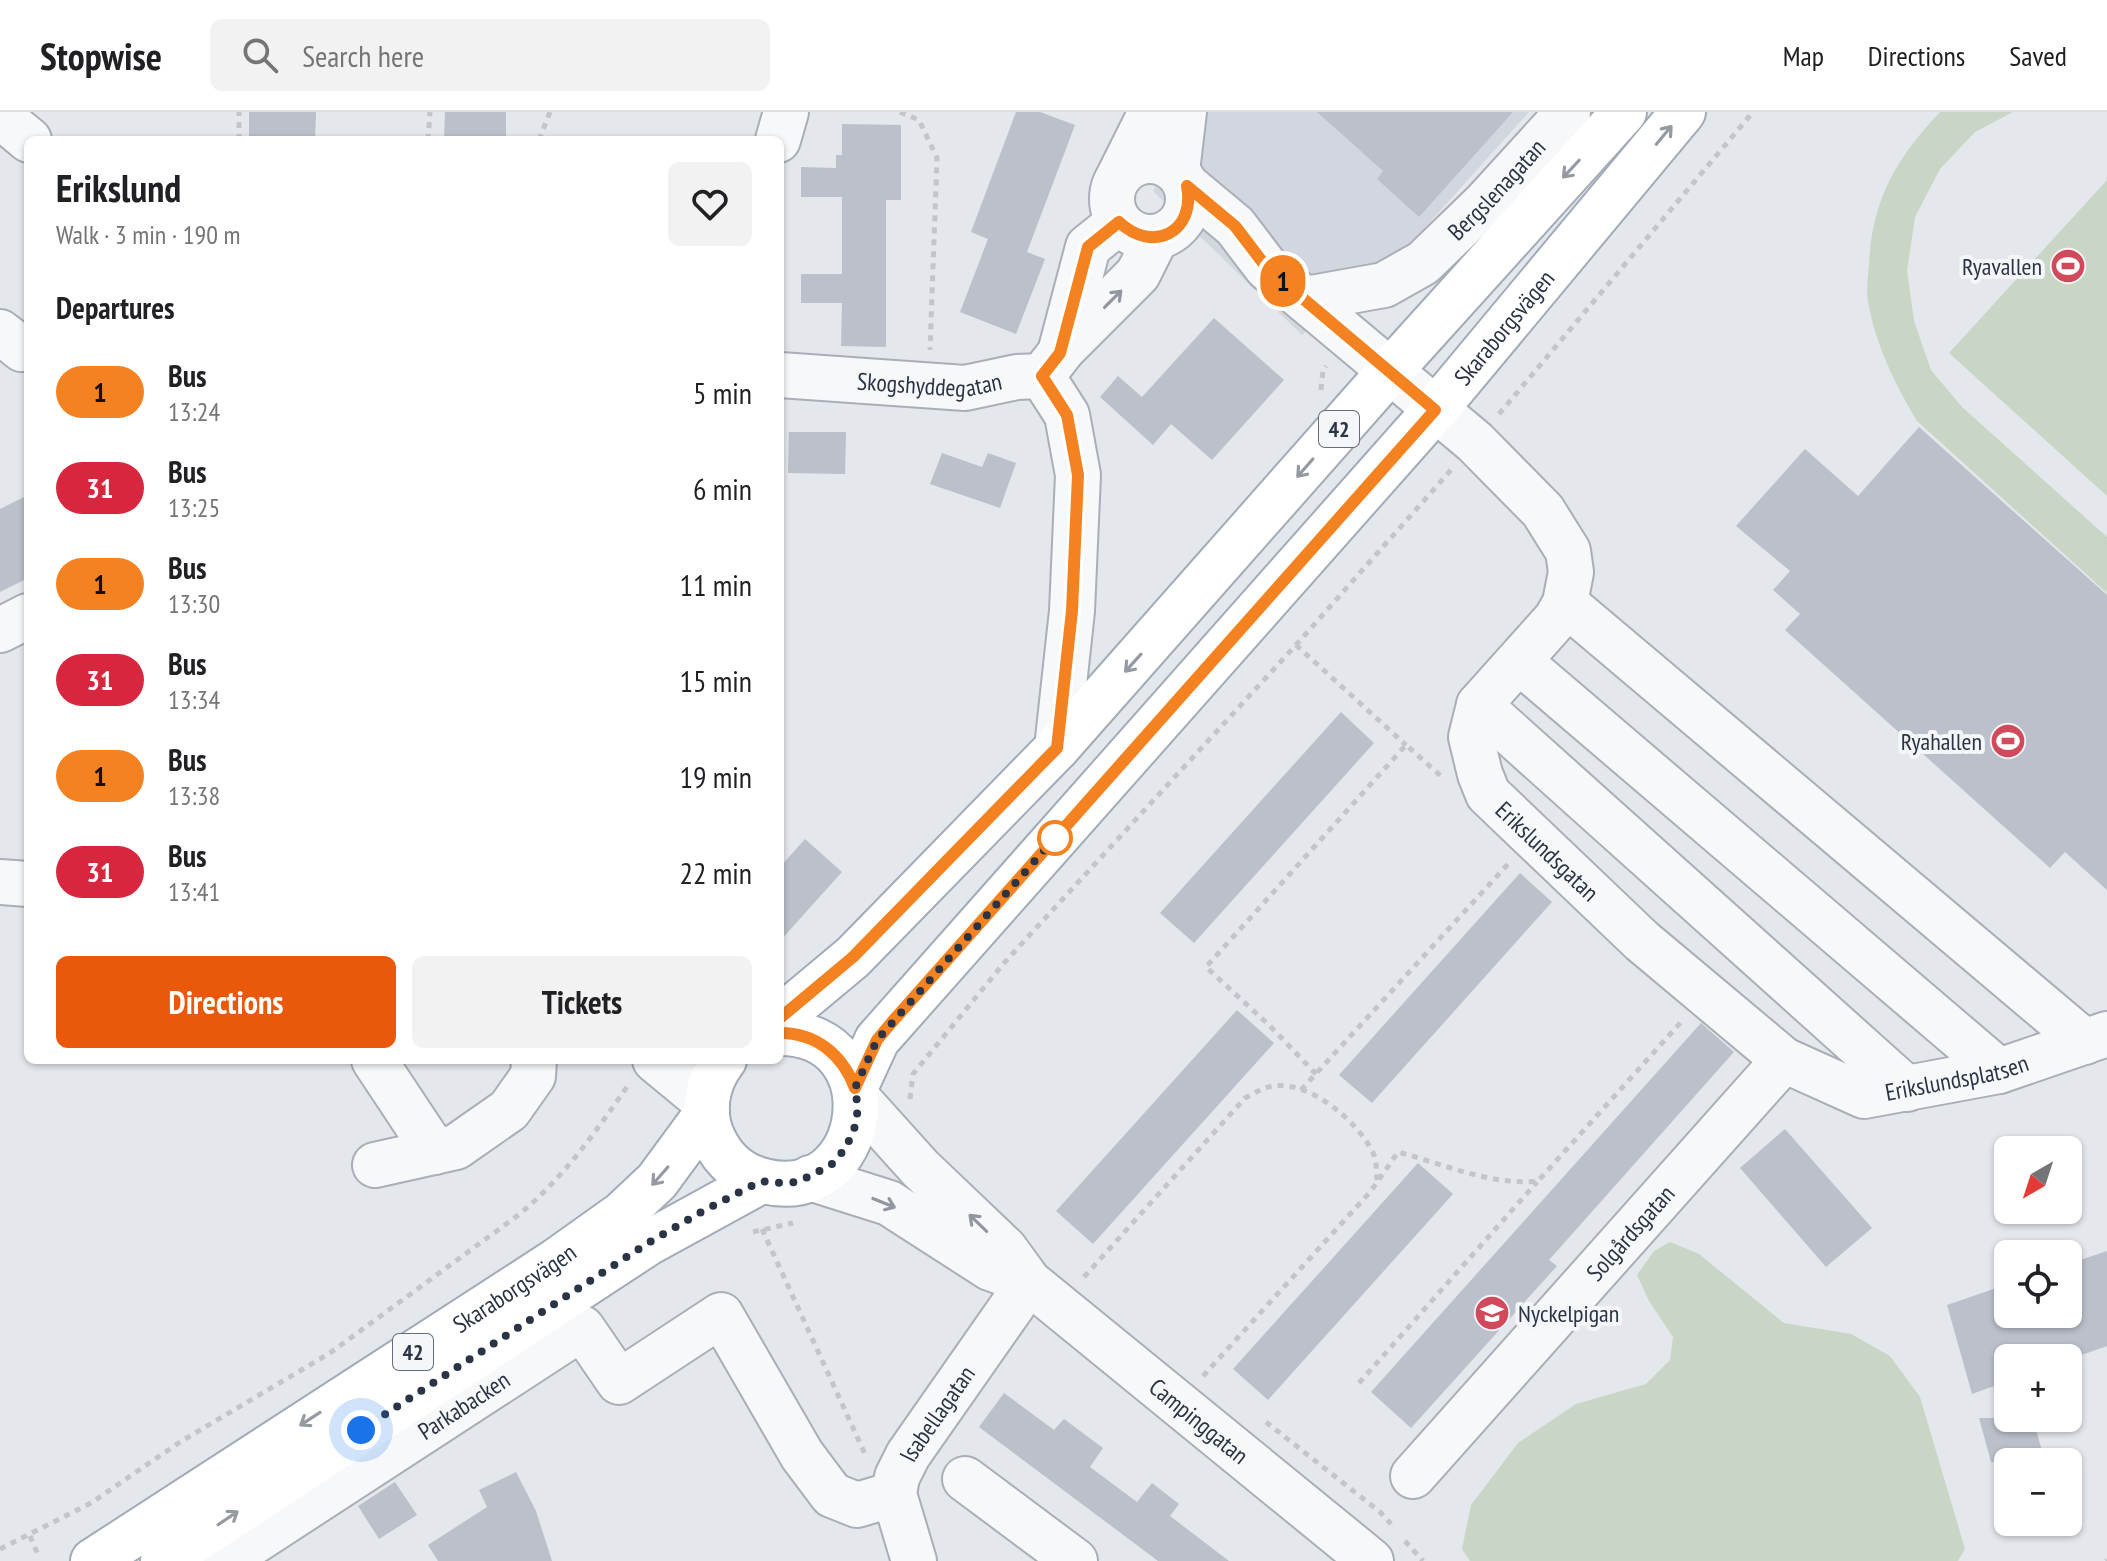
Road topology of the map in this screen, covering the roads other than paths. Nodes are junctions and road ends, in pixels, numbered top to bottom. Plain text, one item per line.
1 (786, 112) edge
2 (1151, 112) edge
3 (1184, 112) edge
4 (1568, 112) edge
5 (1624, 112) edge
6 (1683, 112) edge
7 (0, 116) edge
8 (24, 136) edge
9 (779, 136) edge
10 (1119, 176) junction
11 (1182, 178) junction
12 (1148, 231) junction
13 (1423, 263) junction
14 (1267, 268) junction
15 (1306, 299) junction
16 (0, 332) edge
17 (24, 348) edge
18 (1377, 360) junction
19 (1051, 364) junction
20 (784, 375) edge
21 (1435, 410) junction
22 (1565, 603) junction
23 (24, 618) edge
24 (0, 630) edge
25 (1520, 662) junction
26 (1479, 705) junction
27 (1057, 748) junction
28 (0, 882) edge
29 (24, 884) edge
30 (784, 1015) edge
31 (784, 1033) edge
32 (2096, 1038) edge
33 (1784, 1060) junction
34 (377, 1064) edge
35 (534, 1064) edge
36 (722, 1064) edge
37 (644, 1070) edge
38 (1999, 1071) junction
39 (1907, 1089) junction
40 (856, 1093) junction
41 (707, 1108) junction
42 (435, 1152) junction
43 (375, 1165) dead end
44 (810, 1178) junction
45 (761, 1181) junction
46 (1029, 1282) junction
47 (1413, 1476) dead end
48 (965, 1479) dead end
49 (894, 1494) junction
50 (93, 1561) edge
51 (163, 1561) edge
52 (224, 1561) edge
53 (914, 1561) edge
54 (1075, 1561) edge
55 (1371, 1561) edge

1 - 9 street
2 - 10 street
3 - 11 street
4 - 13 street, Bergslenagatan
5 -> 18 main road, 42
21 -> 6 main road, Skaraborgsvägen / 42
7 - 8 street
10 - 11 street
10 - 12 street
11 - 12 street
11 - 14 street
12 - 14 street
12 - 19 street
13 - 15 street, Bergslenagatan
13 - 18 street, Bergslenagatan
14 - 15 street
15 - 18 street
16 - 17 street
18 - 21 street
18 -> 27 main road, 42
19 - 20 street, Skogshyddegatan
19 - 27 street
21 - 22 street
21 - 40 main road, Skaraborgsvägen / 42
22 - 25 street
22 - 32 street
23 - 24 street
25 - 26 street
25 - 38 street
26 - 33 street, Erikslundsgatan
26 - 39 street
27 - 30 main road, 42
28 - 29 street
31 - 40 main road
32 - 38 street, Erikslundsplatsen
33 - 39 street, Erikslundsplatsen
33 - 47 street, Solgårdsgatan
34 - 42 street
35 - 42 street
36 - 41 main road, 42
37 - 41 street
38 - 39 street, Erikslundsplatsen
40 - 44 main road, 42
46 -> 40 street, Campinggatan
41 - 45 main road
41 -> 50 main road, Skaraborgsvägen / 42
42 - 43 street
44 - 45 main road, 42
44 -> 46 street, Campinggatan
51 -> 45 main road, Skaraborgsvägen / 42
46 - 49 street, Isabellagatan
46 - 55 street, Campinggatan
48 - 54 street
49 - 52 street, Parkabacken
49 - 53 street, Isabellagatan

